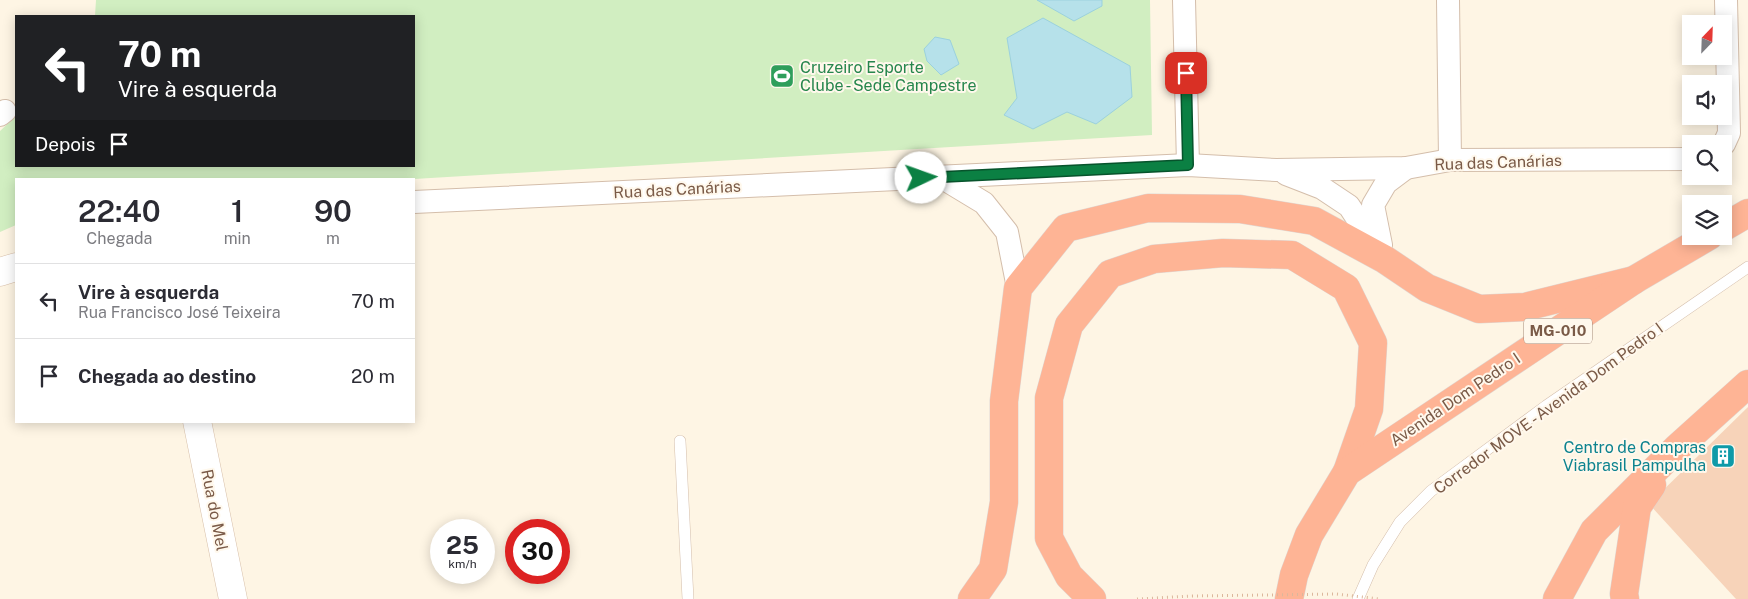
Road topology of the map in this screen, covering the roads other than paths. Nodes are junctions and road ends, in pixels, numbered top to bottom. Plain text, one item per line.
1 (1184, 0) edge
2 (1448, 0) edge
3 (1726, 0) edge
4 (1728, 135) edge
5 (1682, 159) edge
6 (1450, 160) junction
7 (1188, 165) junction
8 (1406, 168) junction
9 (1276, 170) junction
10 (941, 177) junction
11 (415, 202) edge
12 (1748, 213) edge
13 (1732, 222) edge
14 (1694, 245) edge
15 (1384, 258) junction
16 (15, 267) edge
17 (1748, 267) edge
18 (0, 272) edge
19 (1634, 280) junction
20 (1018, 288) junction
21 (1748, 384) edge
22 (197, 423) edge
23 (680, 441) dead end
24 (1676, 448) junction
25 (1348, 472) junction
26 (233, 599) edge
27 (688, 599) edge
28 (972, 599) edge
29 (1092, 599) edge
30 (1289, 599) edge
31 (1358, 599) edge
32 (1558, 599) edge
33 (1625, 599) edge

1 - 7 street
2 - 6 street
3 - 4 street
5 - 6 street, Rua das Canárias
6 - 8 street, Rua das Canárias
7 - 9 street, Rua das Canárias
7 - 10 street, Rua das Canárias
8 - 9 street, Rua das Canárias
8 - 15 street
9 - 15 street, Rua das Canárias
10 - 11 street, Rua das Canárias
10 - 20 street
12 - 13 highway
14 - 19 highway, Avenida Dom Pedro I / MG-010
15 - 19 highway
15 - 20 highway
16 - 18 street
17 - 31 lane, Corredor MOVE - Avenida Dom Pedro I
19 - 25 highway, Avenida Dom Pedro I / MG-010
20 - 28 highway
21 - 24 highway
22 - 26 street, Rua do Mel
23 - 27 lane
24 - 32 highway
24 - 33 highway
25 - 29 highway
25 - 30 highway, Avenida Dom Pedro I / MG-010

